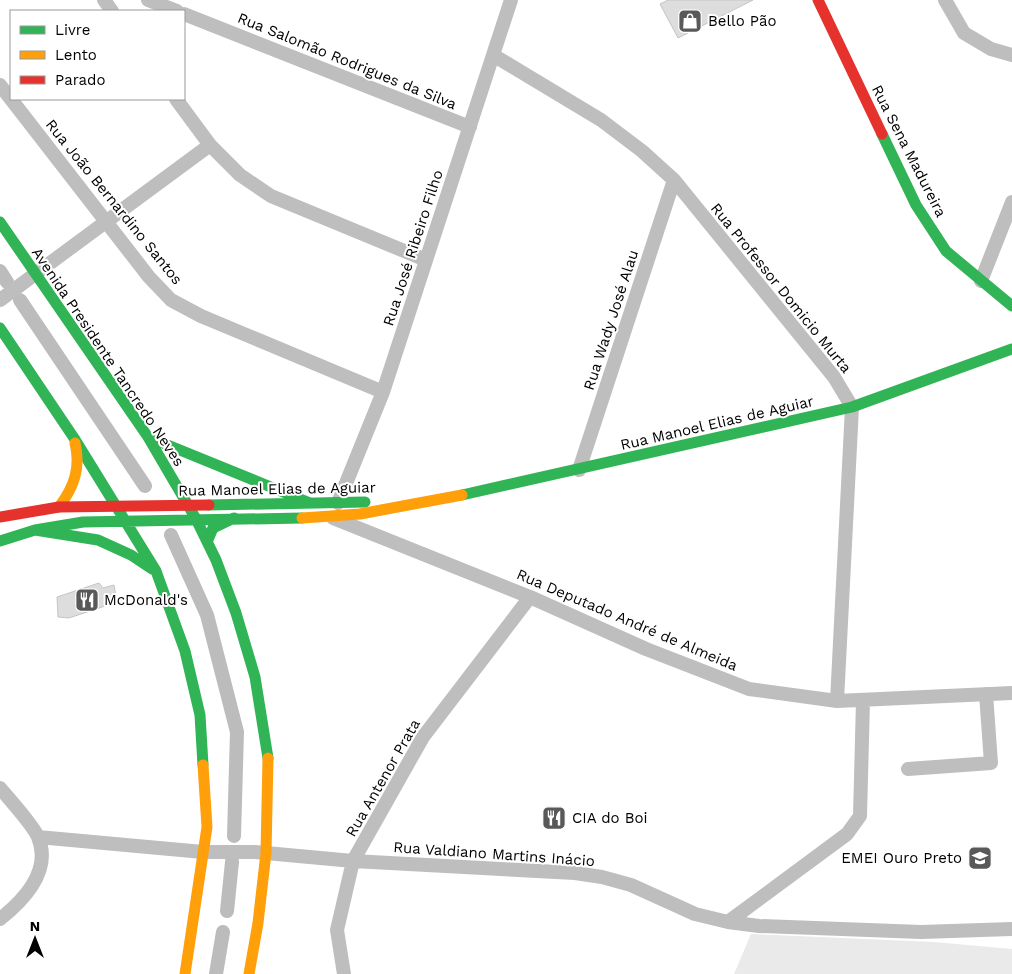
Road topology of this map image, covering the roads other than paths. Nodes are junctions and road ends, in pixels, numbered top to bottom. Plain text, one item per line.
1 (148, 0) edge
2 (511, 0) edge
3 (818, 0) edge
4 (945, 0) edge
5 (174, 10) edge
6 (185, 14) edge
7 (493, 54) junction
8 (1012, 56) edge
9 (0, 84) edge
10 (10, 97) edge
11 (12, 100) edge
12 (177, 100) edge
13 (470, 127) junction
14 (210, 145) junction
15 (674, 180) junction
16 (1012, 202) edge
17 (106, 221) junction
18 (0, 222) edge
19 (426, 260) junction
20 (32, 277) junction
21 (981, 281) junction
22 (1000, 295) junction
23 (1012, 298) edge
24 (0, 300) edge
25 (1012, 306) edge
26 (0, 328) edge
27 (1012, 338) edge
28 (1012, 349) edge
29 (995, 355) junction
30 (383, 392) junction
31 (852, 407) junction
32 (148, 437) junction
33 (74, 438) junction
34 (579, 470) junction
35 (439, 500) junction
36 (310, 503) junction
37 (338, 503) junction
38 (188, 506) junction
39 (59, 507) junction
40 (115, 507) junction
41 (0, 517) edge
42 (330, 517) junction
43 (234, 518) junction
44 (196, 519) junction
45 (126, 522) junction
46 (35, 530) junction
47 (0, 540) edge
48 (207, 542) junction
49 (156, 572) junction
50 (530, 597) junction
51 (1012, 693) edge
52 (986, 694) junction
53 (837, 701) junction
54 (863, 701) junction
55 (908, 769) dead end
56 (0, 788) edge
57 (38, 837) junction
58 (203, 852) junction
59 (266, 853) junction
60 (353, 861) junction
61 (0, 919) edge
62 (728, 922) junction
63 (1012, 929) edge
64 (185, 974) edge
65 (249, 974) edge
66 (344, 974) edge

1 - 5 street
2 - 7 street, Rua José Ribeiro Filho
3 - 21 main road, Rua Sena Madureira
4 - 8 street
6 - 13 street, Rua Salomão Rodrigues da Silva
7 - 13 street, Rua José Ribeiro Filho
7 - 15 street, Rua Professor Domicio Murta
9 - 10 street, Rua João Bernardino Santos
11 - 17 street, Rua João Bernardino Santos
12 - 14 street
13 - 19 street, Rua José Ribeiro Filho
14 - 17 street
14 - 19 street
15 - 31 street, Rua Professor Domicio Murta
15 - 34 street, Rua Wady José Alau
16 - 21 street
17 - 20 street
17 - 30 street, Rua João Bernardino Santos
18 - 20 main road, Avenida Presidente Tancredo Neves
19 - 30 street, Rua José Ribeiro Filho
20 - 24 street
20 - 32 main road, Avenida Presidente Tancredo Neves
21 - 22 main road, Rua Sena Madureira
22 - 23 main road, Rua Sena Madureira
22 - 25 main road, Rua Sena Madureira
26 - 33 main road
27 - 29 main road, Rua Manoel Elias de Aguiar
28 - 29 main road, Rua Manoel Elias de Aguiar
29 - 31 main road, Rua Manoel Elias de Aguiar
30 - 37 street, Rua José Ribeiro Filho
31 - 34 main road, Rua Manoel Elias de Aguiar
31 - 53 street
32 - 36 main road
32 - 38 main road, Avenida Presidente Tancredo Neves
33 - 39 main road
33 - 40 main road
34 - 35 main road, Rua Manoel Elias de Aguiar
35 - 37 main road, Rua Manoel Elias de Aguiar
35 - 42 main road, Rua Manoel Elias de Aguiar
36 - 37 main road, Rua Manoel Elias de Aguiar
36 - 38 main road, Rua Manoel Elias de Aguiar
38 - 40 main road, Rua Manoel Elias de Aguiar
38 - 44 main road, Avenida Presidente Tancredo Neves
39 - 40 main road, Rua Manoel Elias de Aguiar
39 - 41 main road, Rua Manoel Elias de Aguiar
40 - 45 main road
42 - 43 main road, Rua Manoel Elias de Aguiar
42 - 50 street, Rua Deputado André de Almeida
43 - 44 main road, Rua Manoel Elias de Aguiar
43 - 48 main road
44 - 45 main road, Rua Manoel Elias de Aguiar
44 - 48 main road, Avenida Presidente Tancredo Neves
45 - 46 main road, Rua Manoel Elias de Aguiar
45 - 49 main road
46 - 47 main road, Rua Manoel Elias de Aguiar
46 - 49 main road
48 - 59 main road, Avenida Presidente Tancredo Neves
49 - 58 main road
50 - 53 street, Rua Deputado André de Almeida
50 - 60 street, Rua Antenor Prata
51 - 52 street, Rua Deputado André de Almeida
52 - 54 street, Rua Deputado André de Almeida
52 - 55 street
53 - 54 street, Rua Deputado André de Almeida
54 - 62 street
56 - 57 street
57 - 58 street, Rua Valdiano Martins Inácio
57 - 61 street
58 - 59 street, Rua Valdiano Martins Inácio
58 - 64 main road
59 - 60 street, Rua Valdiano Martins Inácio
59 - 65 main road, Avenida Presidente Tancredo Neves
60 - 62 street, Rua Valdiano Martins Inácio
60 - 66 street, Rua Antenor Prata
62 - 63 street, Rua Valdiano Martins Inácio

